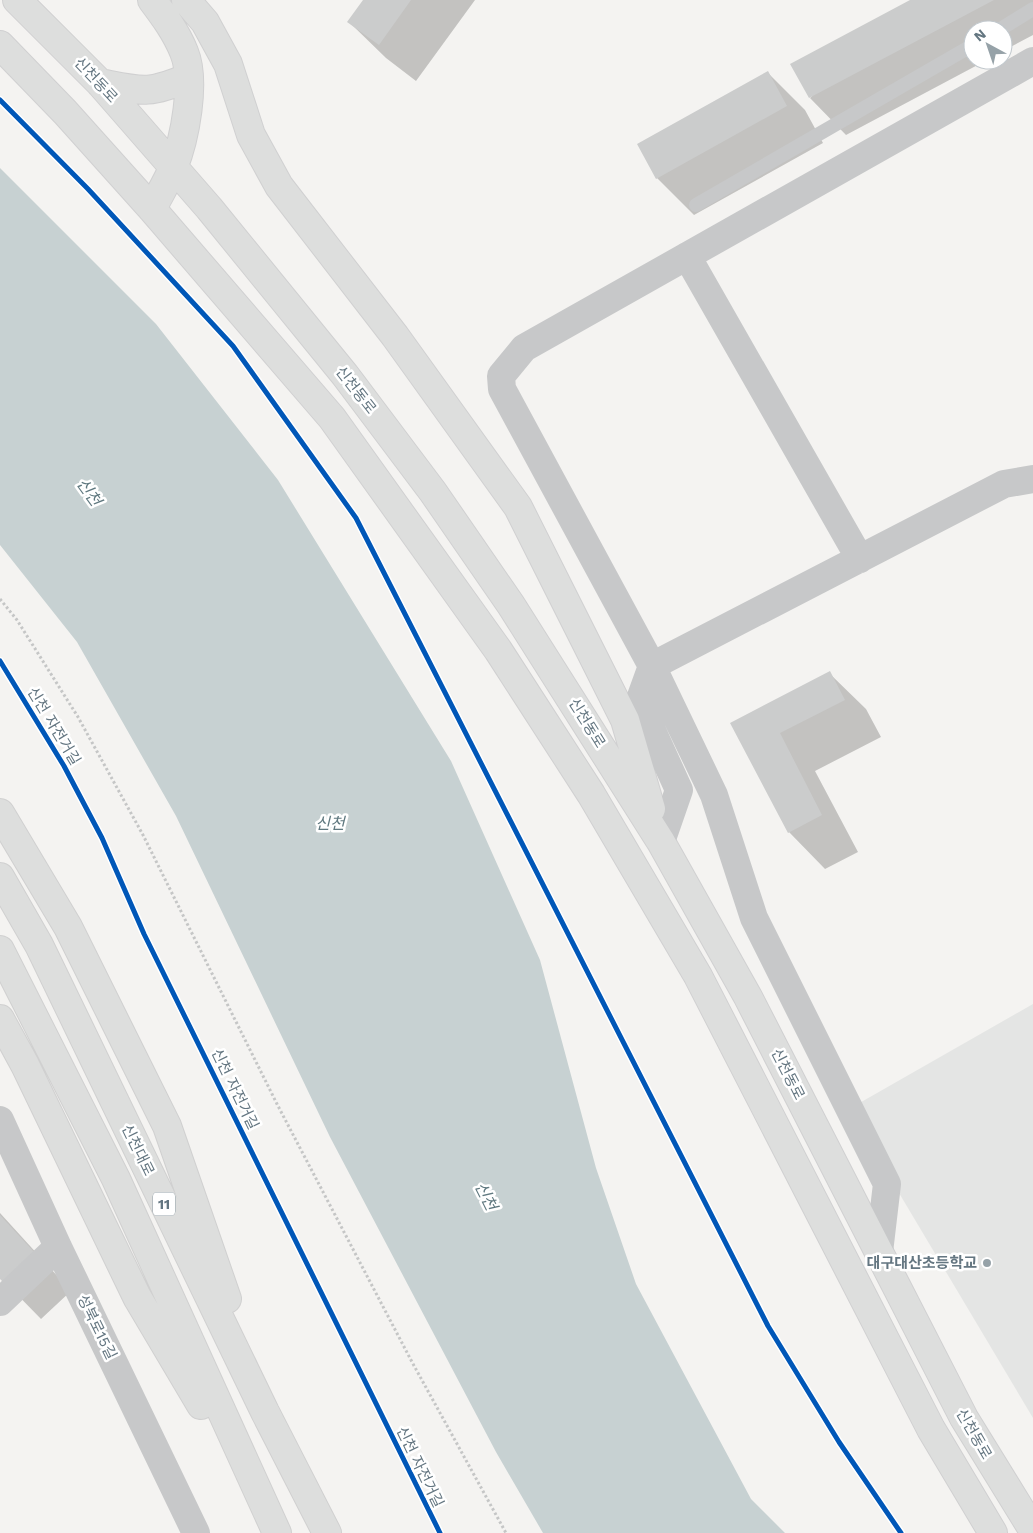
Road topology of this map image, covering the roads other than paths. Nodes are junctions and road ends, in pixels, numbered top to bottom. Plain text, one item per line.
1 (17, 0) edge
2 (152, 0) edge
3 (186, 0) edge
4 (1033, 10) edge
5 (1013, 21) edge
6 (0, 45) edge
7 (963, 51) edge
8 (1033, 61) edge
9 (189, 77) junction
10 (100, 83) junction
11 (173, 167) junction
12 (696, 205) dead end
13 (152, 209) junction
14 (687, 256) junction
15 (1033, 479) edge
16 (860, 559) junction
17 (652, 666) junction
18 (0, 813) edge
19 (661, 842) junction
20 (0, 876) edge
21 (0, 950) edge
22 (0, 1018) edge
23 (0, 1120) edge
24 (58, 1247) junction
25 (879, 1252) junction
26 (0, 1302) edge
27 (265, 1412) junction
28 (273, 1526) edge
29 (1033, 1530) edge
30 (196, 1533) edge
31 (327, 1533) edge
32 (992, 1533) edge

1 - 10 main road, 신천동로
2 - 9 main road
3 - 19 main road
4 - 5 lane
6 - 13 main road
7 - 12 lane
8 - 14 street
9 - 10 main road
9 - 11 main road
10 - 11 main road, 신천동로
11 - 13 main road
11 - 19 main road, 신천동로
13 - 32 main road
14 - 16 street
14 - 17 street
15 - 16 street
16 - 17 street
17 - 19 street
17 - 25 street
18 - 27 main road
19 - 25 main road, 신천동로
20 - 27 main road, 신천대로 / 11
21 - 28 main road, 11
22 - 28 main road
23 - 24 street, 성북로15길
24 - 26 street
24 - 30 street, 성북로15길
25 - 29 main road, 신천동로
27 - 31 main road, 신천대로 / 11

